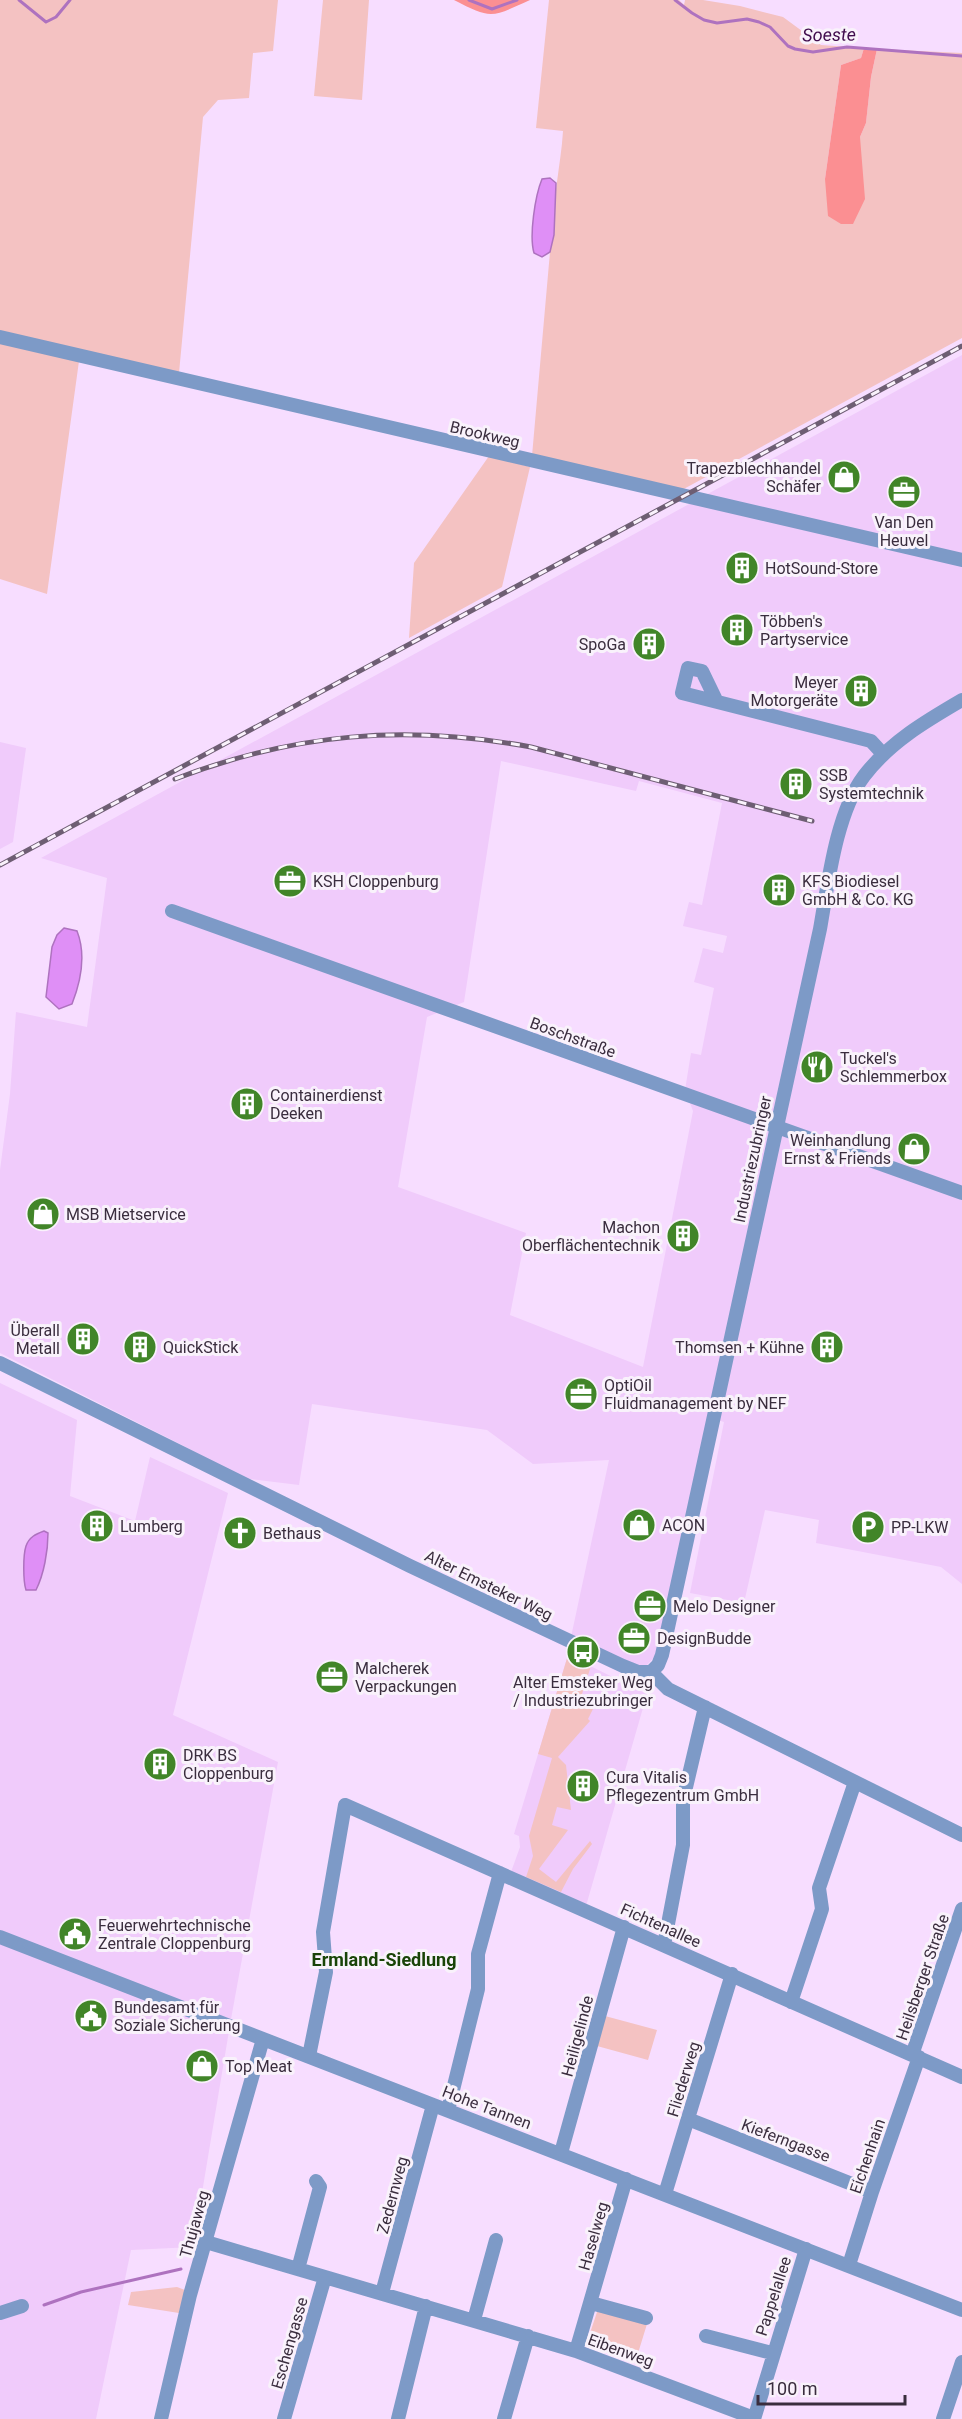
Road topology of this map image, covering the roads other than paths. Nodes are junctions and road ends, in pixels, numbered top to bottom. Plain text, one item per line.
1 (0, 338) edge
2 (962, 560) edge
3 (962, 700) edge
4 (717, 702) dead end
5 (883, 753) junction
6 (172, 911) dead end
7 (776, 1127) junction
8 (962, 1193) edge
9 (0, 1363) edge
10 (651, 1672) junction
11 (705, 1707) junction
12 (855, 1782) junction
13 (962, 1835) edge
14 (500, 1873) junction
15 (962, 1909) edge
16 (624, 1927) junction
17 (0, 1937) edge
18 (664, 1945) junction
19 (732, 1974) junction
20 (791, 2002) junction
21 (263, 2039) junction
22 (309, 2056) junction
23 (916, 2056) junction
24 (962, 2077) edge
25 (433, 2105) junction
26 (448, 2110) junction
27 (688, 2119) junction
28 (561, 2153) junction
29 (626, 2179) junction
30 (316, 2181) dead end
31 (872, 2192) junction
32 (665, 2194) junction
33 (496, 2240) dead end
34 (206, 2242) junction
35 (806, 2249) junction
36 (849, 2265) junction
37 (298, 2269) junction
38 (326, 2277) junction
39 (382, 2293) junction
40 (591, 2302) junction
41 (22, 2306) dead end
42 (426, 2306) junction
43 (962, 2310) edge
44 (0, 2313) edge
45 (646, 2318) dead end
46 (474, 2320) junction
47 (528, 2336) junction
48 (706, 2336) dead end
49 (576, 2351) junction
50 (772, 2354) junction
51 (962, 2362) edge
52 (754, 2418) edge
53 (161, 2419) edge
54 (284, 2419) edge
55 (398, 2419) edge
56 (504, 2419) edge
57 (943, 2419) edge

1 - 2 street, Brookweg
3 - 5 street, Industriezubringer
4 - 5 street
5 - 7 street, Industriezubringer
6 - 7 street, Boschstraße
7 - 8 street, Boschstraße
7 - 10 street, Industriezubringer
9 - 10 street, Alter Emsteker Weg
10 - 11 street, Alter Emsteker Weg
11 - 12 street, Alter Emsteker Weg
11 - 18 street
12 - 13 street, Alter Emsteker Weg
12 - 20 street
14 - 16 street, Fichtenallee
14 - 22 street, Fichtenallee
14 - 26 street
15 - 23 street, Heilsberger Straße
16 - 18 street, Fichtenallee
16 - 28 street, Heiligelinde
17 - 21 street, Hohe Tannen
18 - 19 street, Fichtenallee
19 - 20 street, Fichtenallee
19 - 27 street, Fliederweg
20 - 23 street, Fichtenallee
21 - 22 street, Hohe Tannen
21 - 34 street, Thujaweg
22 - 25 street, Hohe Tannen
23 - 24 street, Fichtenallee
23 - 31 street, Eichenhain
25 - 26 street, Hohe Tannen
25 - 39 street, Zedernweg
26 - 28 street, Hohe Tannen
27 - 31 street, Kieferngasse
27 - 32 street, Fliederweg
28 - 29 street, Hohe Tannen
29 - 32 street, Hohe Tannen
29 - 40 street, Haselweg
30 - 37 street
31 - 36 street, Eichenhain
32 - 35 street, Hohe Tannen
33 - 46 street
34 - 37 street, Eibenweg
34 - 53 street, Thujaweg
35 - 36 street, Hohe Tannen
35 - 50 street, Pappelallee
36 - 43 street, Hohe Tannen
37 - 38 street, Eibenweg
38 - 39 street, Eibenweg
38 - 54 street, Eschengasse
39 - 42 street, Eibenweg
40 - 45 street
40 - 49 street, Haselweg
41 - 44 street
42 - 46 street, Eibenweg
42 - 55 street
46 - 47 street, Eibenweg
47 - 49 street, Eibenweg
47 - 56 street
48 - 50 street, Pappelallee
49 - 52 street, Eibenweg
50 - 52 street, Pappelallee
51 - 57 street

